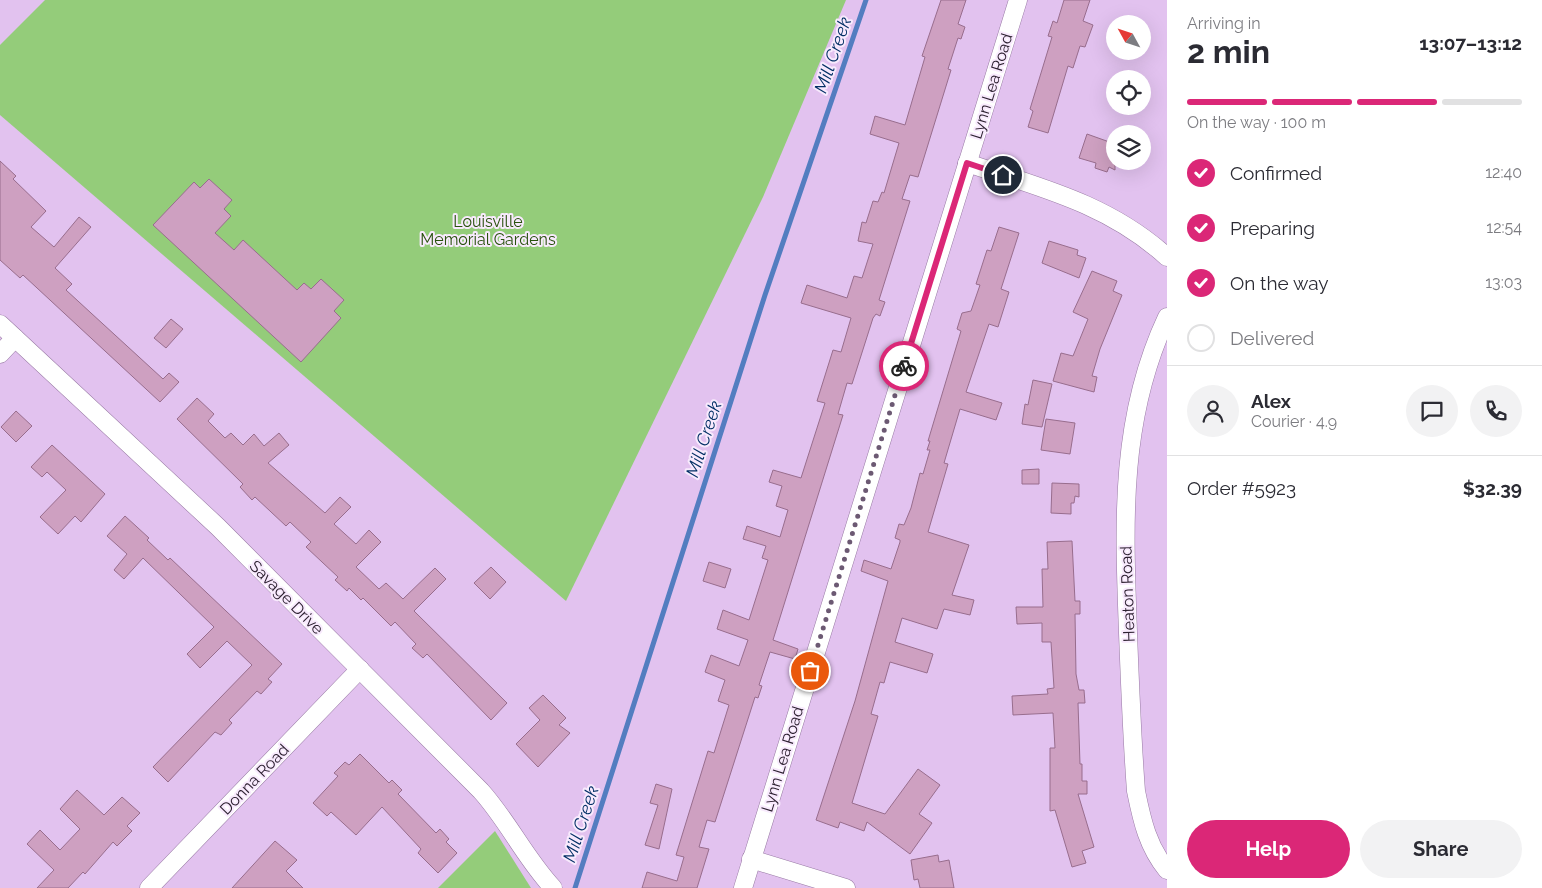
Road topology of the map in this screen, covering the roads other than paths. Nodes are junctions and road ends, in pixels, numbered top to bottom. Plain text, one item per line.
1 (1018, 0) edge
2 (967, 163) junction
3 (1167, 257) edge
4 (1167, 317) edge
5 (0, 324) edge
6 (14, 338) junction
7 (0, 354) edge
8 (360, 669) junction
9 (752, 859) junction
10 (1167, 870) edge
11 (149, 888) edge
12 (553, 888) edge
13 (742, 888) edge
14 (846, 888) edge

1 - 2 street, Lynn Lea Road
2 - 3 street
2 - 9 street, Lynn Lea Road
4 - 10 street, Heaton Road
5 - 6 street, Savage Drive
6 - 7 street
6 - 8 street, Savage Drive
8 - 11 street, Donna Road
8 - 12 street, Savage Drive
9 - 13 street, Lynn Lea Road
9 - 14 street

